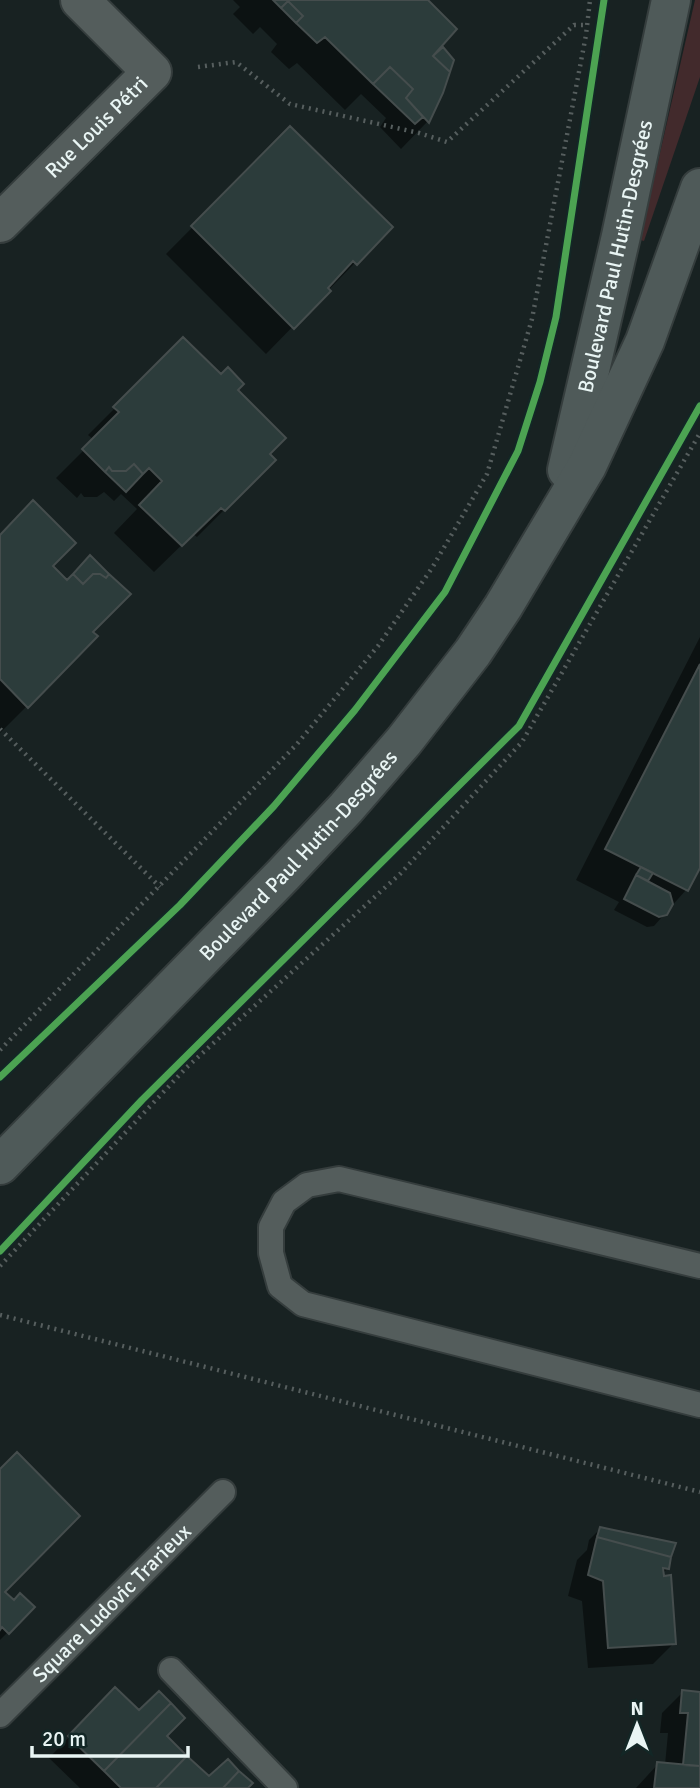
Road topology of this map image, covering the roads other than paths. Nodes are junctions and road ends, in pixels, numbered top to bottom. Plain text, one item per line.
1 (80, 0) edge
2 (671, 0) edge
3 (700, 188) edge
4 (0, 223) edge
5 (558, 512) junction
6 (0, 1165) edge
7 (700, 1266) edge
8 (700, 1405) edge
9 (223, 1492) dead end
10 (171, 1670) dead end
11 (0, 1715) edge
12 (285, 1788) edge

1 - 4 street, Rue Louis Pétri
2 - 5 main road, Boulevard Paul Hutin-Desgrées
3 - 5 main road, Boulevard Paul Hutin-Desgrées
5 - 6 main road, Boulevard Paul Hutin-Desgrées
7 - 8 lane
9 - 11 lane, Square Ludovic Trarieux
10 - 12 lane

